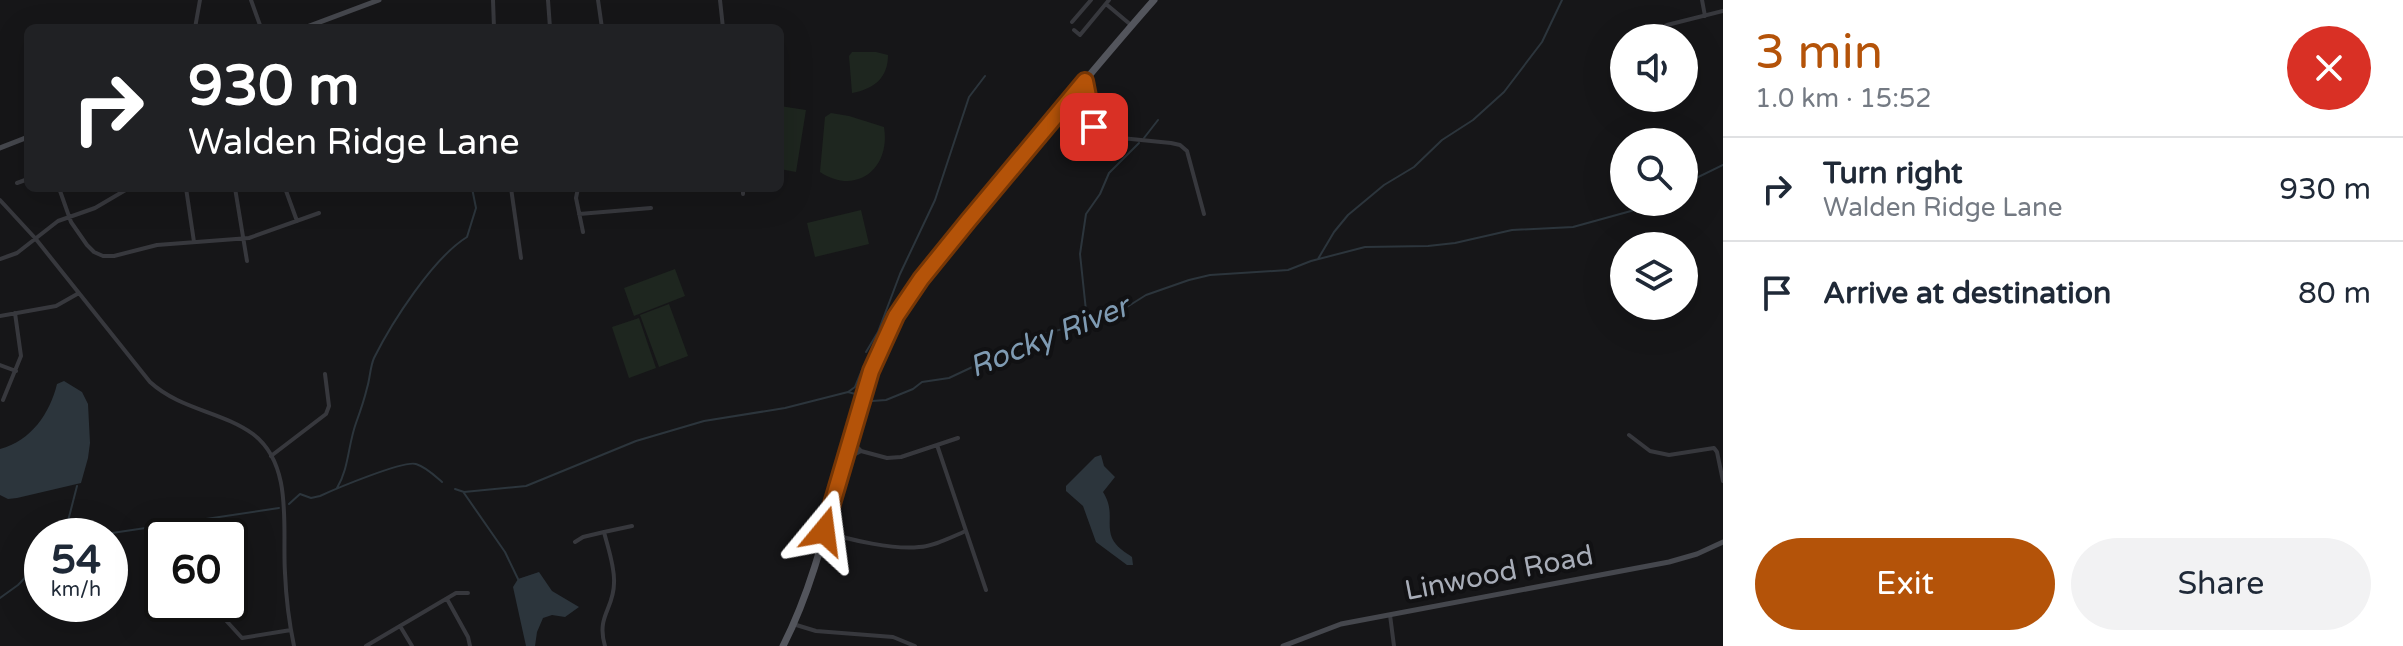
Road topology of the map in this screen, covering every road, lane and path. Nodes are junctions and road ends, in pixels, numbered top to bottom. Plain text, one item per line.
1 (200, 0) edge
2 (251, 0) edge
3 (379, 0) edge
4 (493, 0) edge
5 (548, 0) edge
6 (598, 0) edge
7 (720, 0) edge
8 (1091, 0) edge
9 (1154, 0) edge
10 (1702, 0) edge
11 (1107, 2) edge
12 (1723, 11) edge
13 (1705, 16) junction
14 (1072, 22) dead end
15 (196, 24) edge
16 (260, 24) edge
17 (315, 24) edge
18 (494, 24) edge
19 (550, 24) edge
20 (601, 24) edge
21 (723, 24) edge
22 (1671, 24) edge
23 (1131, 25) junction
24 (1074, 30) dead end
25 (1085, 81) junction
26 (24, 139) edge
27 (0, 148) edge
28 (24, 180) edge
29 (17, 183) dead end
30 (60, 192) edge
31 (122, 192) edge
32 (187, 192) edge
33 (236, 192) edge
34 (286, 192) edge
35 (512, 192) edge
36 (577, 192) edge
37 (0, 200) edge
38 (651, 208) dead end
39 (319, 213) dead end
40 (579, 214) junction
41 (1204, 214) dead end
42 (69, 216) junction
43 (297, 221) junction
44 (583, 232) dead end
45 (35, 238) junction
46 (244, 239) junction
47 (194, 242) junction
48 (521, 258) dead end
49 (0, 259) edge
50 (247, 261) dead end
51 (79, 293) junction
52 (15, 313) junction
53 (0, 316) edge
54 (0, 365) edge
55 (16, 371) junction
56 (325, 374) dead end
57 (3, 400) dead end
58 (854, 427) junction
59 (1629, 435) dead end
60 (958, 438) dead end
61 (937, 445) junction
62 (861, 451) junction
63 (271, 456) junction
64 (844, 461) junction
65 (1723, 481) edge
66 (632, 526) dead end
67 (824, 531) junction
68 (966, 531) junction
69 (604, 532) junction
70 (575, 542) dead end
71 (1723, 542) edge
72 (986, 590) dead end
73 (468, 593) dead end
74 (447, 599) junction
75 (1390, 615) junction
76 (227, 622) edge
77 (793, 624) junction
78 (400, 626) junction
79 (291, 630) junction
80 (294, 646) edge
81 (366, 646) edge
82 (412, 646) edge
83 (470, 646) edge
84 (605, 646) edge
85 (783, 646) edge
86 (915, 646) edge
87 (1283, 646) edge
88 (1394, 646) edge

1 - 15 street
2 - 16 street
3 - 17 street
4 - 18 street
5 - 19 street
6 - 20 street
7 - 21 street
8 - 14 street
9 - 23 main road
10 - 13 street
11 - 23 street
11 - 24 street
12 - 13 street
13 - 22 street
23 - 25 main road
25 - 41 street
25 - 58 main road
26 - 27 street
28 - 29 street
30 - 42 street
31 - 42 street
32 - 47 street
33 - 46 street
34 - 43 street
35 - 48 street
36 - 40 street
37 - 45 street
38 - 40 street
39 - 43 street
40 - 44 street
42 - 45 street
42 - 47 street
43 - 46 street
45 - 49 street
45 - 51 street
46 - 47 street
46 - 50 street
51 - 52 street
51 - 63 street
52 - 53 street
52 - 55 street
54 - 55 street
55 - 57 street
56 - 63 street
58 - 62 street
58 - 64 main road
59 - 65 street
60 - 61 street
61 - 62 street
61 - 68 street
62 - 64 street
63 - 79 street
64 - 67 main road
66 - 69 street
67 - 68 street
67 - 77 main road
68 - 72 street
69 - 70 street
69 - 84 street
71 - 75 street, Linwood Road
73 - 74 street
74 - 78 street
74 - 83 street
75 - 87 street, Linwood Road
75 - 88 street
76 - 79 street
77 - 85 main road
77 - 86 street
78 - 81 street
78 - 82 street
79 - 80 street

